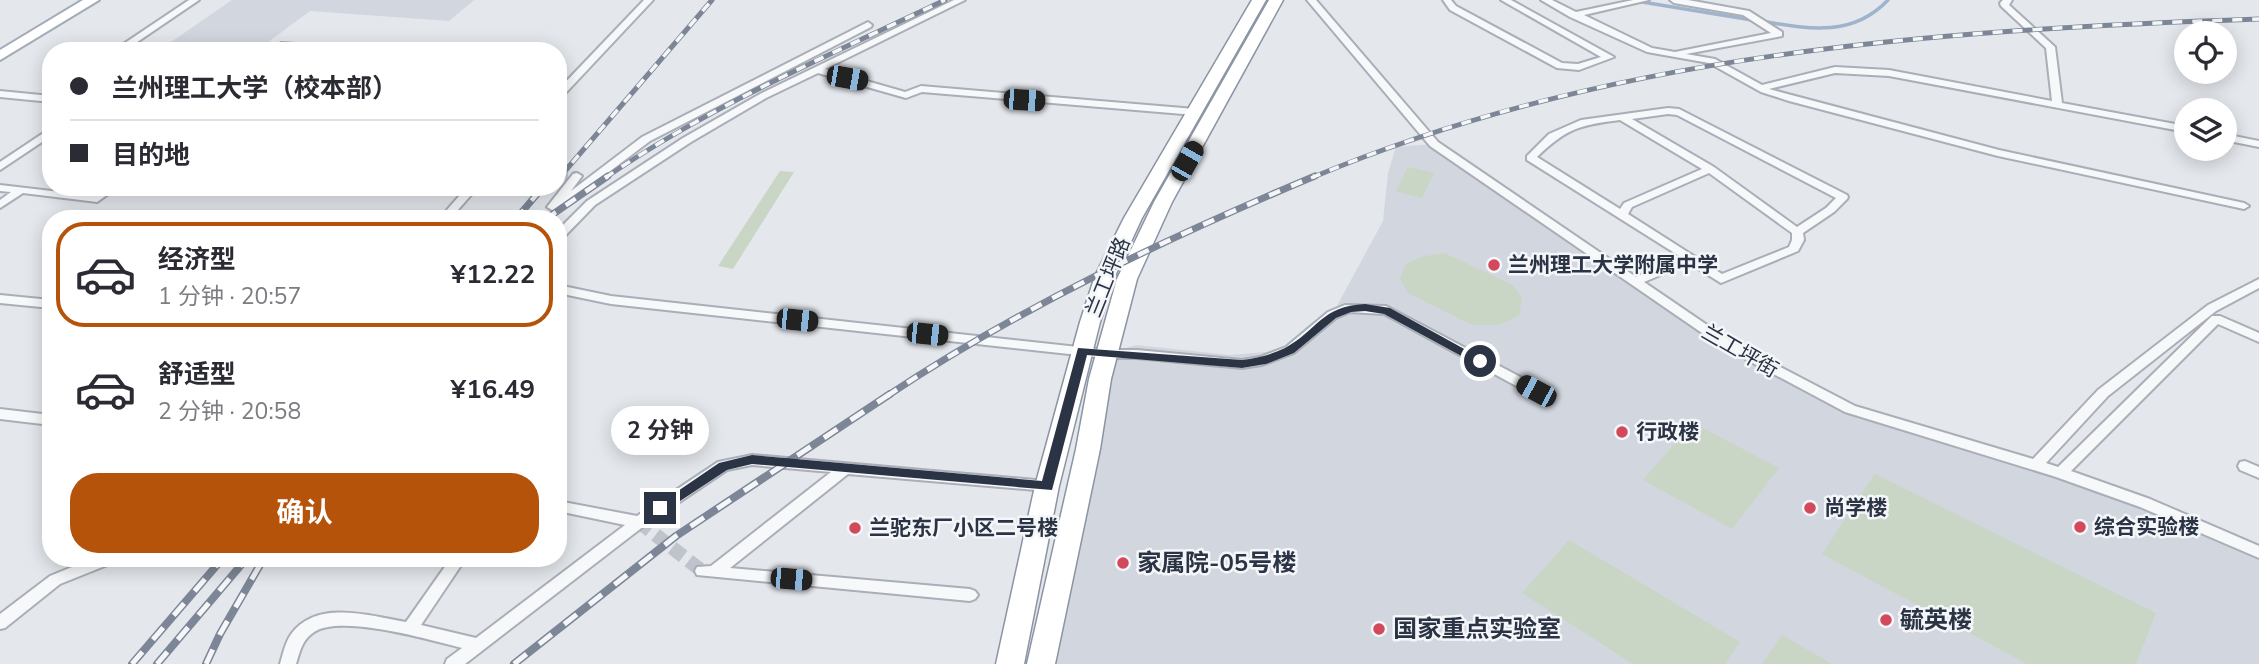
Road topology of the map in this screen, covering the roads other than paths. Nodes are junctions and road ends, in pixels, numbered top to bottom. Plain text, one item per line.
1 (77, 0) edge
2 (92, 0) edge
3 (195, 0) edge
4 (649, 0) edge
5 (961, 0) edge
6 (1259, 0) edge
7 (1276, 0) edge
8 (1311, 0) edge
9 (1447, 0) edge
10 (1505, 0) edge
11 (1545, 0) edge
12 (1644, 0) edge
13 (1674, 0) edge
14 (2008, 0) edge
15 (1573, 15) junction
16 (1592, 24) junction
17 (868, 25) dead end
18 (1567, 36) junction
19 (131, 42) edge
20 (0, 44) edge
21 (1672, 53) junction
22 (0, 56) edge
23 (817, 70) junction
24 (567, 87) edge
25 (1760, 88) junction
26 (0, 94) edge
27 (42, 97) edge
28 (2057, 104) junction
29 (1195, 112) junction
30 (1622, 117) junction
31 (2174, 128) edge
32 (42, 137) edge
33 (2237, 140) edge
34 (2259, 144) edge
35 (0, 167) edge
36 (1710, 169) junction
37 (577, 176) dead end
38 (0, 188) edge
39 (567, 188) edge
40 (21, 190) junction
41 (42, 192) edge
42 (72, 196) edge
43 (101, 196) edge
44 (465, 196) edge
45 (560, 196) edge
46 (0, 205) edge
47 (2245, 206) dead end
48 (452, 210) edge
49 (1622, 215) junction
50 (567, 228) edge
51 (1797, 232) junction
52 (1690, 258) junction
53 (1633, 282) junction
54 (2259, 283) edge
55 (567, 291) edge
56 (0, 299) edge
57 (42, 303) edge
58 (2259, 338) edge
59 (1082, 351) junction
60 (1106, 354) junction
61 (1536, 391) dead end
62 (0, 414) edge
63 (42, 418) edge
64 (2035, 466) junction
65 (2245, 467) dead end
66 (846, 468) junction
67 (2061, 473) junction
68 (2259, 473) edge
69 (1047, 486) junction
70 (567, 508) edge
71 (639, 522) junction
72 (2259, 552) edge
73 (88, 567) edge
74 (453, 567) edge
75 (970, 595) dead end
76 (0, 623) edge
77 (411, 629) junction
78 (478, 645) junction
79 (288, 664) edge
80 (453, 664) edge
81 (1010, 664) edge
82 (1041, 664) edge

1 - 20 main road
2 - 22 main road
3 - 19 street
4 - 24 street
5 - 23 street
6 - 29 highway, 兰工坪路
7 - 60 highway, 兰工坪路
8 - 53 street, 兰工坪街
9 - 18 street
10 - 18 street
11 - 15 street
12 - 15 street
13 - 21 street
14 - 28 street
15 - 16 street
16 - 18 street
16 - 21 street
17 - 45 street
21 - 25 street
23 - 29 street
23 - 50 street
25 - 28 street
25 - 47 street
26 - 27 street
28 - 31 street
29 - 59 highway, 兰工坪路
30 - 36 street
30 - 49 street
30 - 51 street
32 - 35 street
33 - 34 street
36 - 49 street
36 - 51 street
37 - 39 street
38 - 40 street
40 - 41 street
40 - 46 street
42 - 43 street
44 - 48 street
49 - 52 street
51 - 52 street
52 - 53 street
53 - 64 street, 兰工坪街
54 - 64 street
55 - 59 street
56 - 57 street
58 - 67 street
59 - 60 street
59 - 69 highway, 兰工坪路
60 - 61 street
60 - 82 highway, 兰工坪路
62 - 63 street
64 - 67 street, 兰工坪街
65 - 68 street
66 - 69 street
66 - 71 street
66 - 75 street
67 - 72 street, 兰工坪街
69 - 81 highway, 兰工坪路
70 - 71 street
71 - 78 street
73 - 76 street
74 - 77 street
77 - 78 street
77 - 79 street
78 - 80 street

